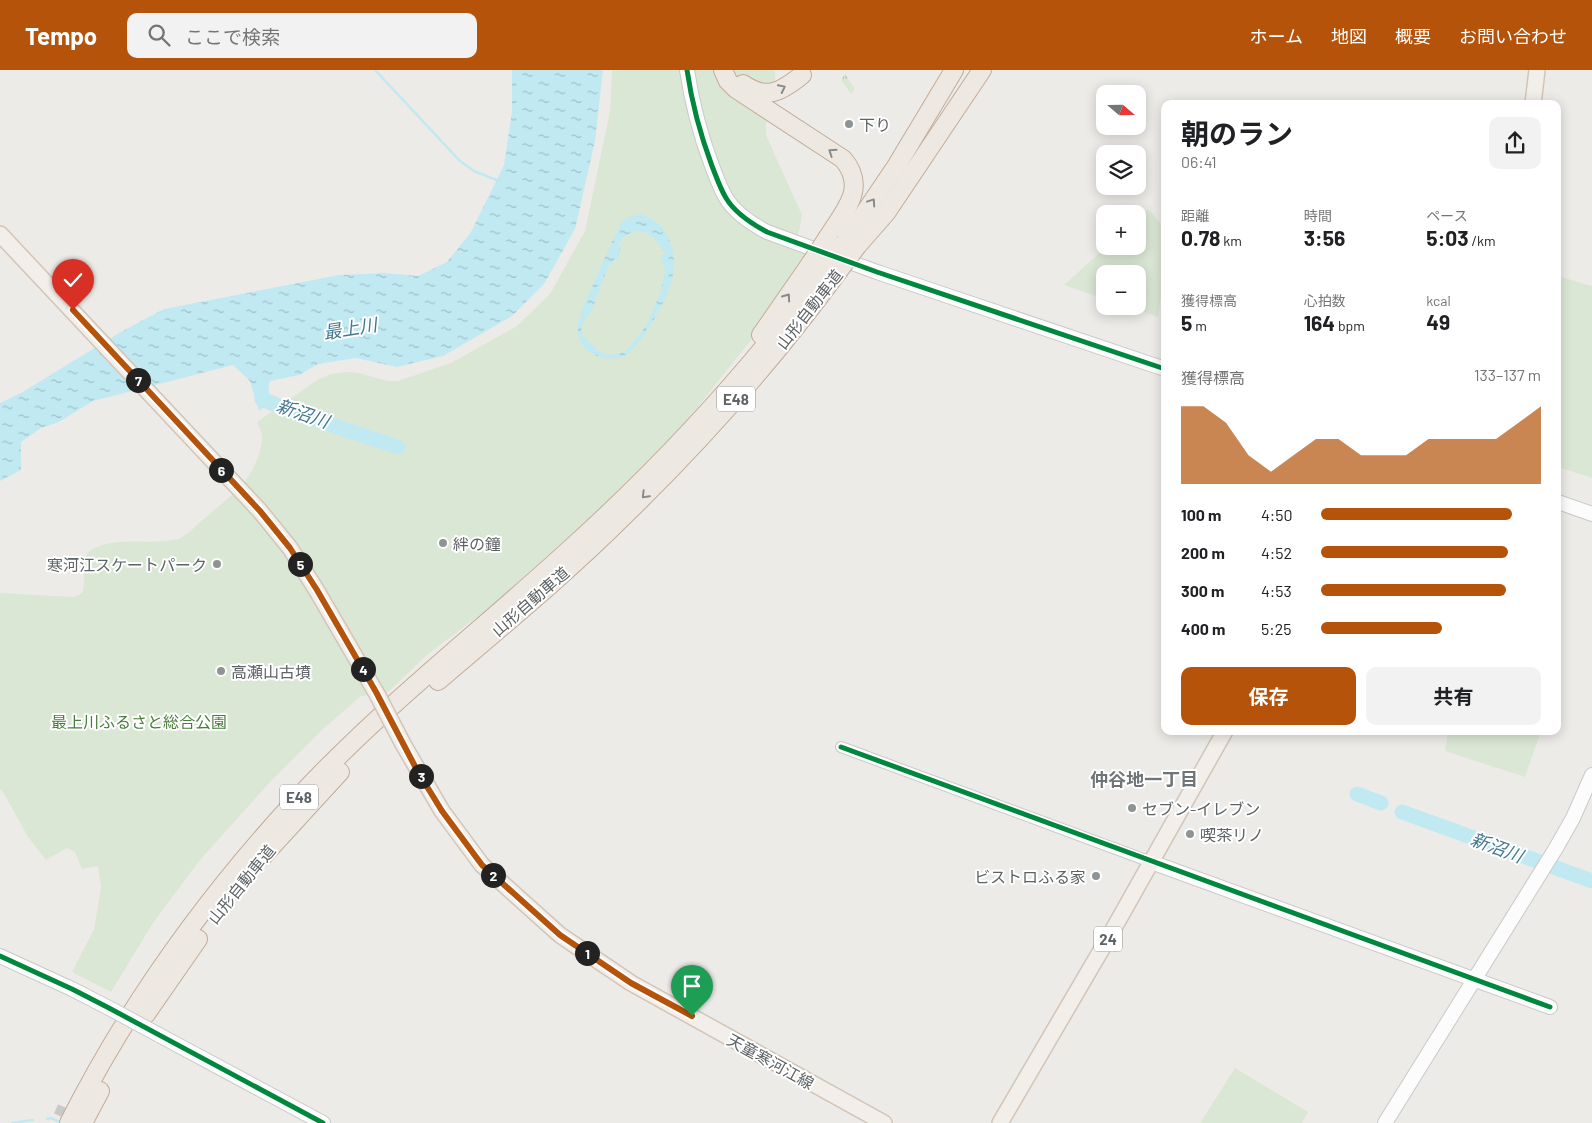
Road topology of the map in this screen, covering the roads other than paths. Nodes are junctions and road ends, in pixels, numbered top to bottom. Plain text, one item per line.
1 (687, 70) edge
2 (723, 70) edge
3 (734, 70) edge
4 (954, 70) edge
5 (968, 70) edge
6 (982, 70) edge
7 (1537, 70) edge
8 (802, 75) dead end
9 (1533, 100) edge
10 (0, 234) edge
11 (843, 242) junction
12 (825, 268) junction
13 (1161, 368) edge
14 (1561, 503) edge
15 (618, 513) junction
16 (1592, 514) edge
17 (601, 529) junction
18 (1224, 735) edge
19 (841, 747) dead end
20 (1592, 775) edge
21 (1150, 862) junction
22 (0, 956) edge
23 (1473, 979) junction
24 (1550, 1007) dead end
25 (69, 1123) edge
26 (83, 1123) edge
27 (323, 1123) edge
28 (884, 1123) edge
29 (1000, 1123) edge
30 (1385, 1123) edge

1 - 13 street
11 -> 2 highway
3 -> 8 highway
11 -> 4 highway, 山形自動車道 / E48
5 - 11 highway, 山形自動車道 / E48
6 - 11 highway
7 - 9 main road
10 - 28 main road, 天童寒河江線, bridge
11 - 12 highway, 山形自動車道 / E48, bridge
15 -> 12 highway, 山形自動車道 / E48
12 -> 15 highway, 山形自動車道 / E48
14 - 16 street
15 - 17 highway, 山形自動車道 / E48
17 - 25 highway, 山形自動車道 / E48
17 - 26 highway, 山形自動車道 / E48
18 - 21 main road, 24
19 - 21 street
20 - 23 street
21 - 23 street
21 - 29 main road, 24
22 - 27 street, bridge
23 - 24 street
23 - 30 street

